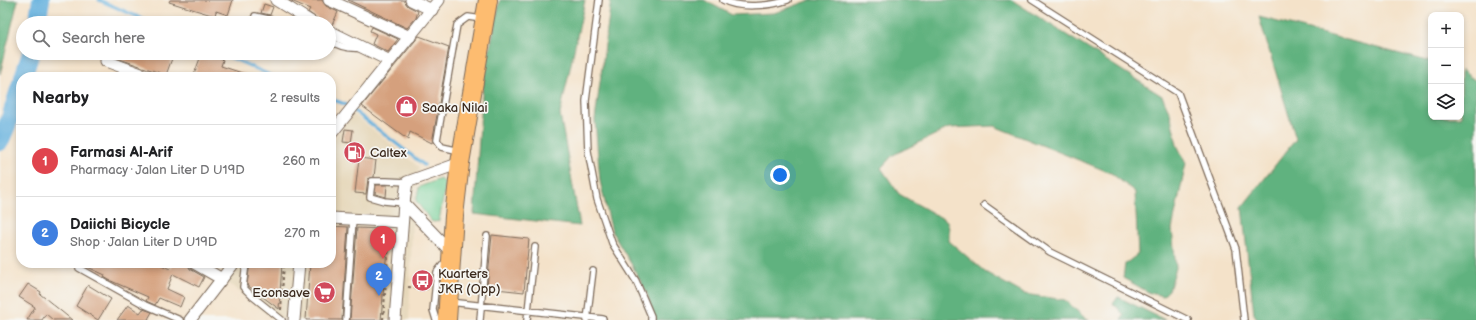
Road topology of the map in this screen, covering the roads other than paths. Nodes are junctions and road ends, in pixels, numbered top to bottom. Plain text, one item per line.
1 (276, 0) edge
2 (329, 0) edge
3 (411, 0) edge
4 (439, 0) edge
5 (488, 0) edge
6 (599, 0) edge
7 (723, 0) edge
8 (788, 0) edge
9 (1032, 0) edge
10 (432, 10) junction
11 (302, 16) edge
12 (484, 19) junction
13 (336, 35) edge
14 (410, 37) junction
15 (336, 44) edge
16 (362, 48) junction
17 (106, 61) dead end
18 (390, 61) junction
19 (136, 72) edge
20 (336, 128) edge
21 (461, 157) junction
22 (407, 182) junction
23 (404, 203) junction
24 (984, 205) dead end
25 (336, 218) edge
26 (353, 219) junction
27 (402, 222) junction
28 (487, 236) dead end
29 (536, 247) dead end
30 (452, 253) junction
31 (80, 268) dead end
32 (203, 268) edge
33 (230, 268) edge
34 (245, 268) edge
35 (299, 268) edge
36 (593, 271) dead end
37 (222, 279) junction
38 (448, 302) junction
39 (482, 306) junction
40 (528, 311) junction
41 (587, 319) edge
42 (603, 319) edge
43 (180, 320) edge
44 (190, 320) edge
45 (281, 320) edge
46 (294, 320) edge
47 (346, 320) edge
48 (395, 320) edge
49 (436, 320) edge
50 (447, 320) edge
51 (480, 320) edge
52 (527, 320) edge
53 (651, 320) edge
54 (1188, 320) edge
55 (1244, 320) edge

1 - 11 street
2 - 14 street
3 - 10 street
4 - 10 street
5 - 12 highway
6 - 53 lane
7 - 8 lane
9 - 55 lane
10 - 14 street
12 - 21 highway
12 - 21 lane
13 - 16 street
14 - 18 street
15 - 16 lane
16 - 18 street
17 - 19 street
18 - 20 street
21 - 22 street
21 - 30 highway
22 - 23 street
22 - 23 lane
23 - 27 street
23 - 30 street
24 - 54 lane
25 - 26 street
26 - 27 street
26 - 47 lane
27 - 48 street
28 - 39 lane
29 - 40 lane
30 - 38 highway
30 - 49 lane
31 - 43 lane
32 - 37 street
33 - 37 street
34 - 45 lane
35 - 46 street
36 - 41 lane
37 - 44 street
38 - 39 lane
38 - 50 highway
39 - 40 lane
39 - 51 lane
40 - 41 lane
40 - 52 lane
41 - 42 lane

